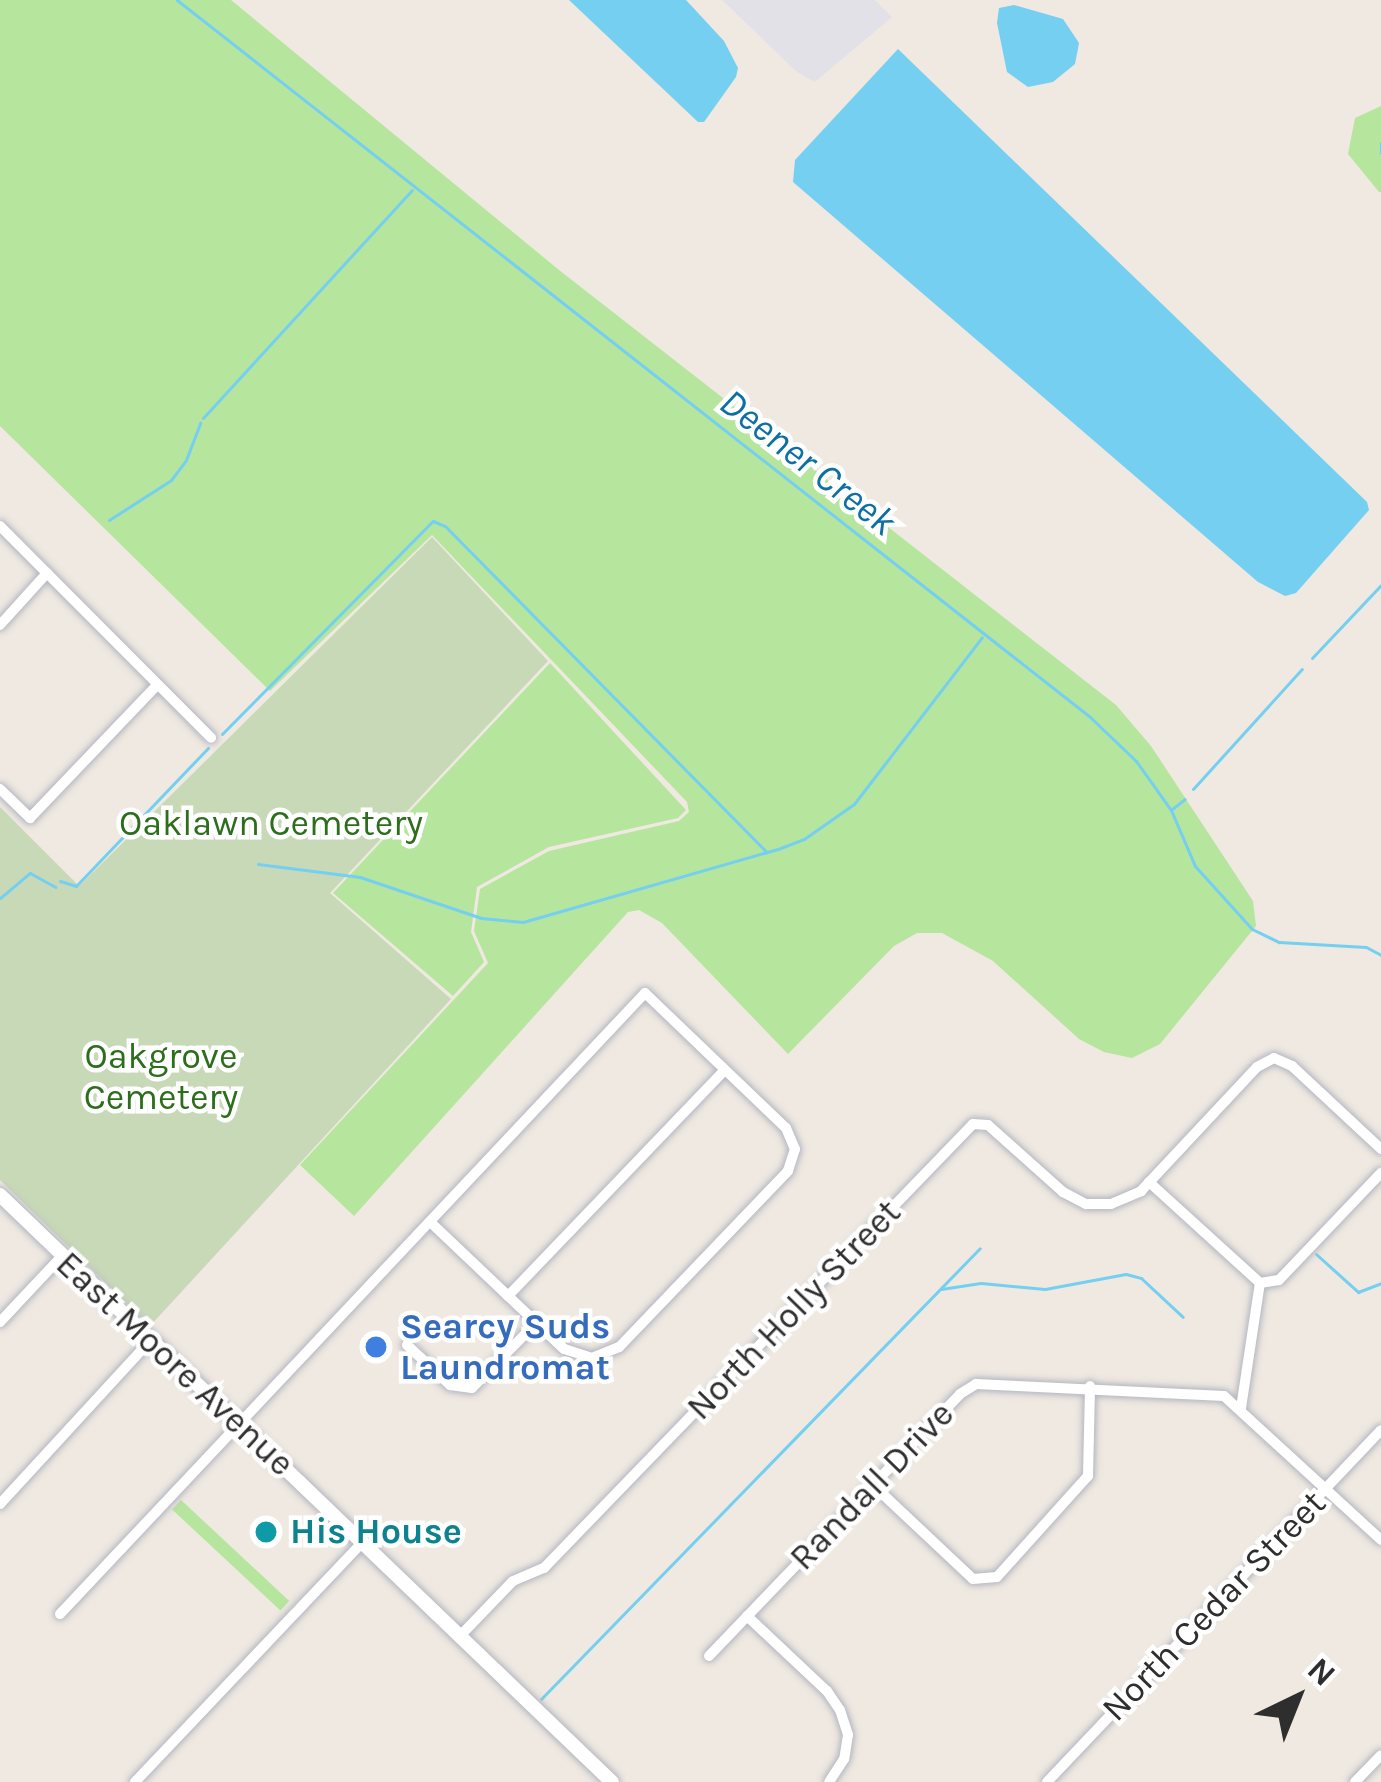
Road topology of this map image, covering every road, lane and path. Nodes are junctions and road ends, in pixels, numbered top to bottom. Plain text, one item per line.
1 (0, 526) edge
2 (47, 573) junction
3 (0, 625) edge
4 (157, 685) junction
5 (211, 738) dead end
6 (0, 789) edge
7 (725, 1070) junction
8 (1381, 1149) edge
9 (1381, 1173) edge
10 (1149, 1183) junction
11 (0, 1195) edge
12 (430, 1222) junction
13 (62, 1257) junction
14 (1259, 1283) junction
15 (508, 1296) junction
16 (0, 1322) edge
17 (536, 1323) junction
18 (150, 1341) junction
19 (407, 1345) dead end
20 (1090, 1386) junction
21 (1241, 1408) junction
22 (239, 1425) junction
23 (1381, 1430) edge
24 (873, 1485) junction
25 (1326, 1488) junction
26 (0, 1504) edge
27 (1381, 1540) edge
28 (363, 1542) junction
29 (60, 1614) dead end
30 (747, 1616) junction
31 (460, 1636) junction
32 (709, 1656) dead end
33 (1381, 1755) edge
34 (134, 1782) edge
35 (612, 1782) edge
36 (829, 1782) edge
37 (1047, 1782) edge
38 (1355, 1782) edge

1 - 2 street
2 - 3 street
2 - 4 street
4 - 5 street
4 - 6 street
7 - 12 street
7 - 15 street
7 - 17 street
8 - 10 street
9 - 14 street
10 - 14 street
10 - 31 street, North Holly Street
11 - 13 street, East Moore Avenue
12 - 15 street
12 - 22 street
13 - 16 street
13 - 18 street, East Moore Avenue
14 - 21 street
15 - 17 street
17 - 19 street
18 - 22 street, East Moore Avenue
18 - 26 street
20 - 21 street, Randall Drive
20 - 24 street, Randall Drive
20 - 24 street
21 - 25 street, Randall Drive
22 - 28 street, East Moore Avenue
22 - 29 street
23 - 25 street, North Cedar Street
24 - 30 street, Randall Drive
25 - 27 street, Randall Drive
25 - 37 street, North Cedar Street
28 - 31 street, East Moore Avenue
28 - 34 street
30 - 32 street, Randall Drive
30 - 36 street
31 - 35 street, East Moore Avenue
33 - 38 street

